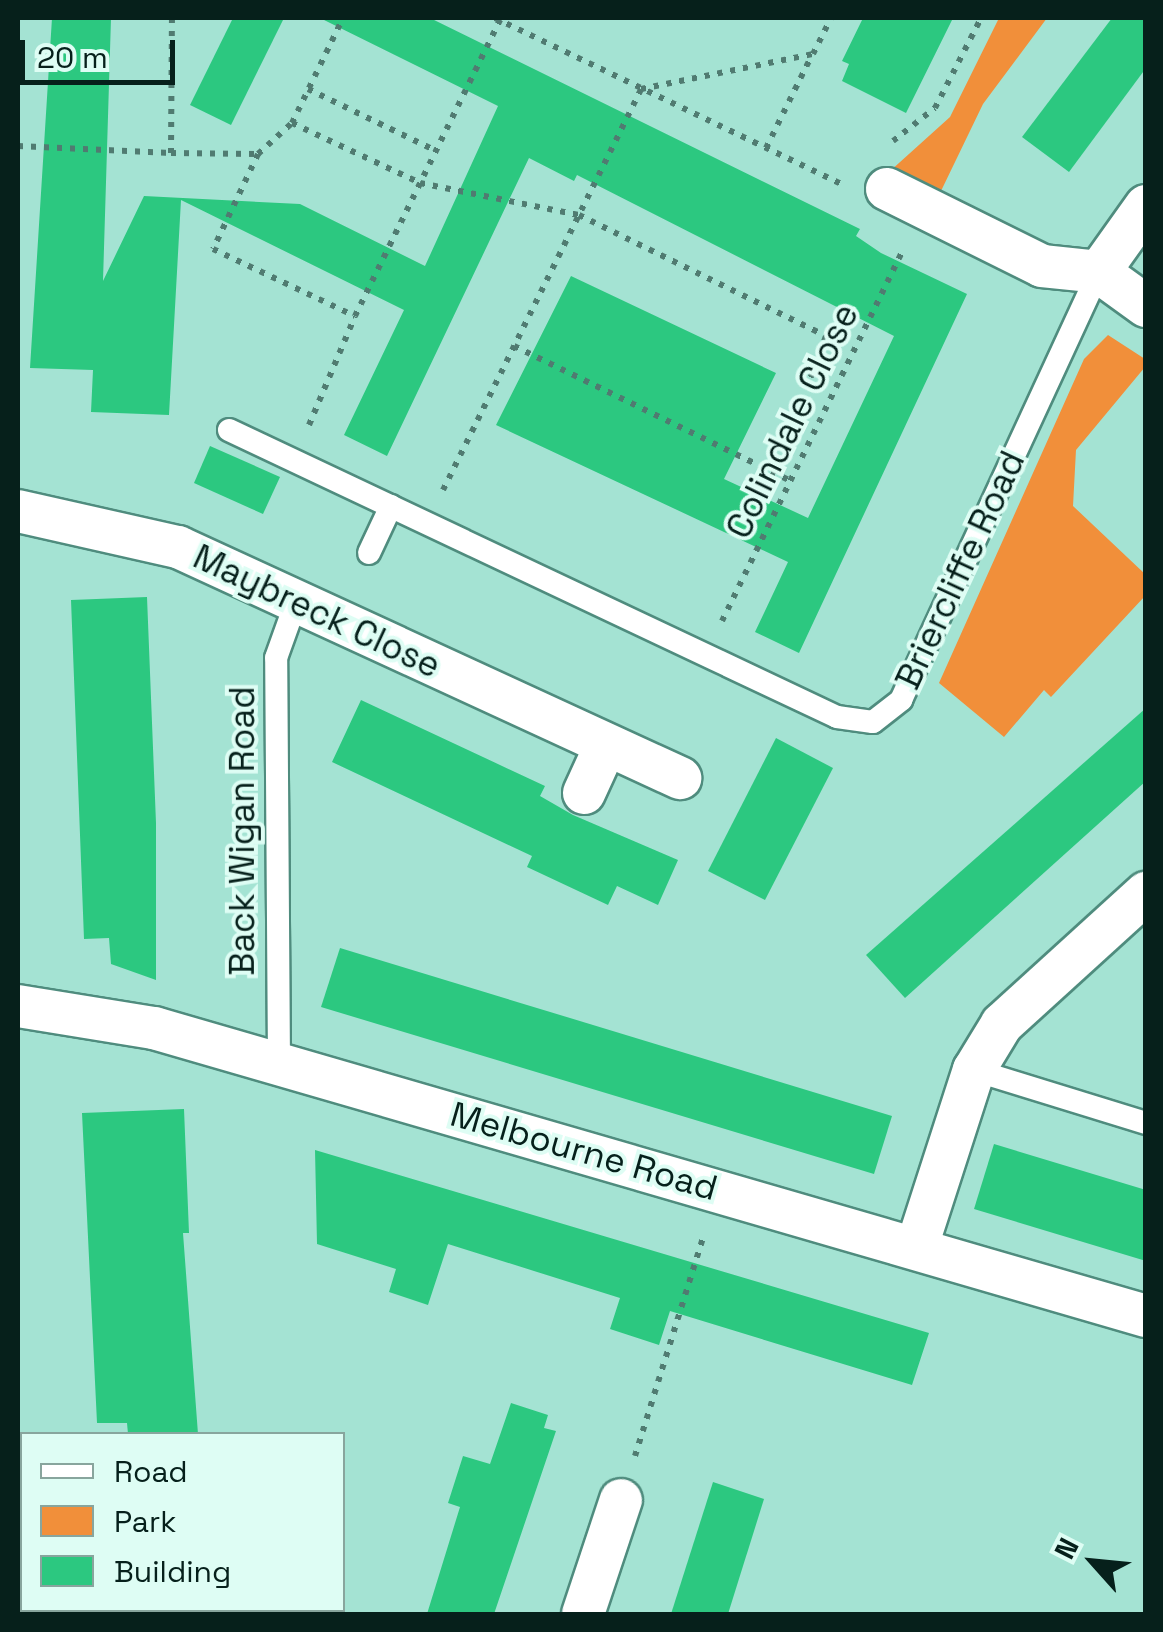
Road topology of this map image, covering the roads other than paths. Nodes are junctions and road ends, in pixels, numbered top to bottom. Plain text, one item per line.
1 (887, 192) road end
2 (1146, 206) edge
3 (1099, 272) junction
4 (1146, 306) edge
5 (229, 430) dead end
6 (391, 506) junction
7 (18, 511) edge
8 (369, 553) dead end
9 (296, 602) junction
10 (606, 745) junction
11 (680, 778) dead end
12 (584, 793) dead end
13 (1146, 893) edge
14 (18, 1006) edge
15 (279, 1064) junction
16 (974, 1070) junction
17 (1146, 1123) edge
18 (916, 1246) junction
19 (1146, 1316) edge
20 (621, 1500) road end
21 (583, 1614) edge

1 - 3 street
2 - 3 street, Briercliffe Road
3 - 4 street
3 - 6 lane, Briercliffe Road
5 - 6 lane, Briercliffe Road
6 - 8 lane
7 - 9 street, Maybreck Close
9 - 10 street, Maybreck Close
9 - 15 lane, Back Wigan Road
10 - 11 street, Maybreck Close
10 - 12 street
13 - 16 street
14 - 15 street, Melbourne Road
15 - 18 street, Melbourne Road
16 - 17 lane
16 - 18 street
18 - 19 street, Melbourne Road
20 - 21 street

